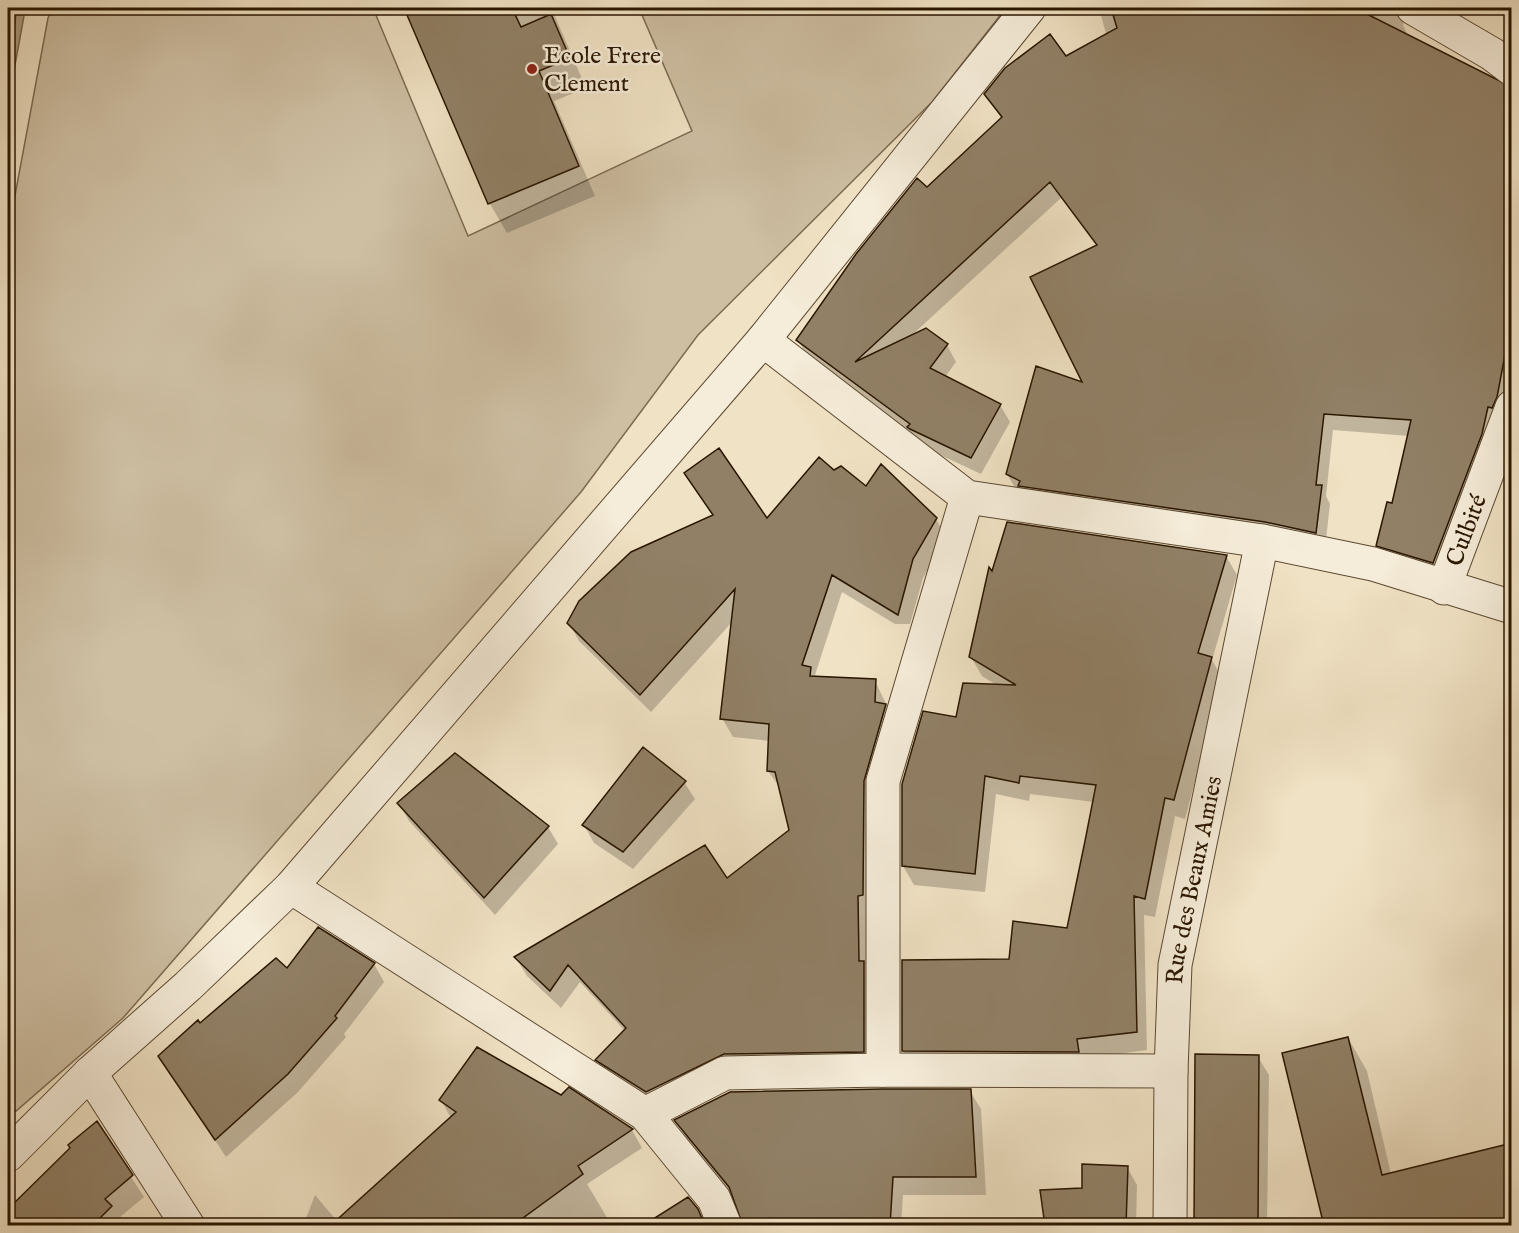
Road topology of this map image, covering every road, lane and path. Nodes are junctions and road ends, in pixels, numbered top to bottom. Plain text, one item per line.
1 (1029, 8) edge
2 (1413, 8) edge
3 (1512, 69) edge
4 (763, 340) junction
5 (1512, 406) edge
6 (968, 496) junction
7 (1262, 541) junction
8 (1444, 588) junction
9 (1512, 607) edge
10 (291, 887) junction
11 (883, 1070) junction
12 (1170, 1071) junction
13 (90, 1073) junction
14 (645, 1114) junction
15 (8, 1155) edge
16 (188, 1226) edge
17 (724, 1226) edge
18 (1170, 1226) edge

1 - 4 street
2 - 3 street
4 - 6 street
4 - 10 street
5 - 8 street, Culbité
6 - 7 street
6 - 11 street
7 - 8 street
7 - 12 street, Rue des Beaux Amies
8 - 9 street
10 - 13 street
10 - 14 street
11 - 12 street
11 - 14 street
12 - 18 street, Rue des Beaux Amies
13 - 15 street
13 - 16 street
14 - 17 street

